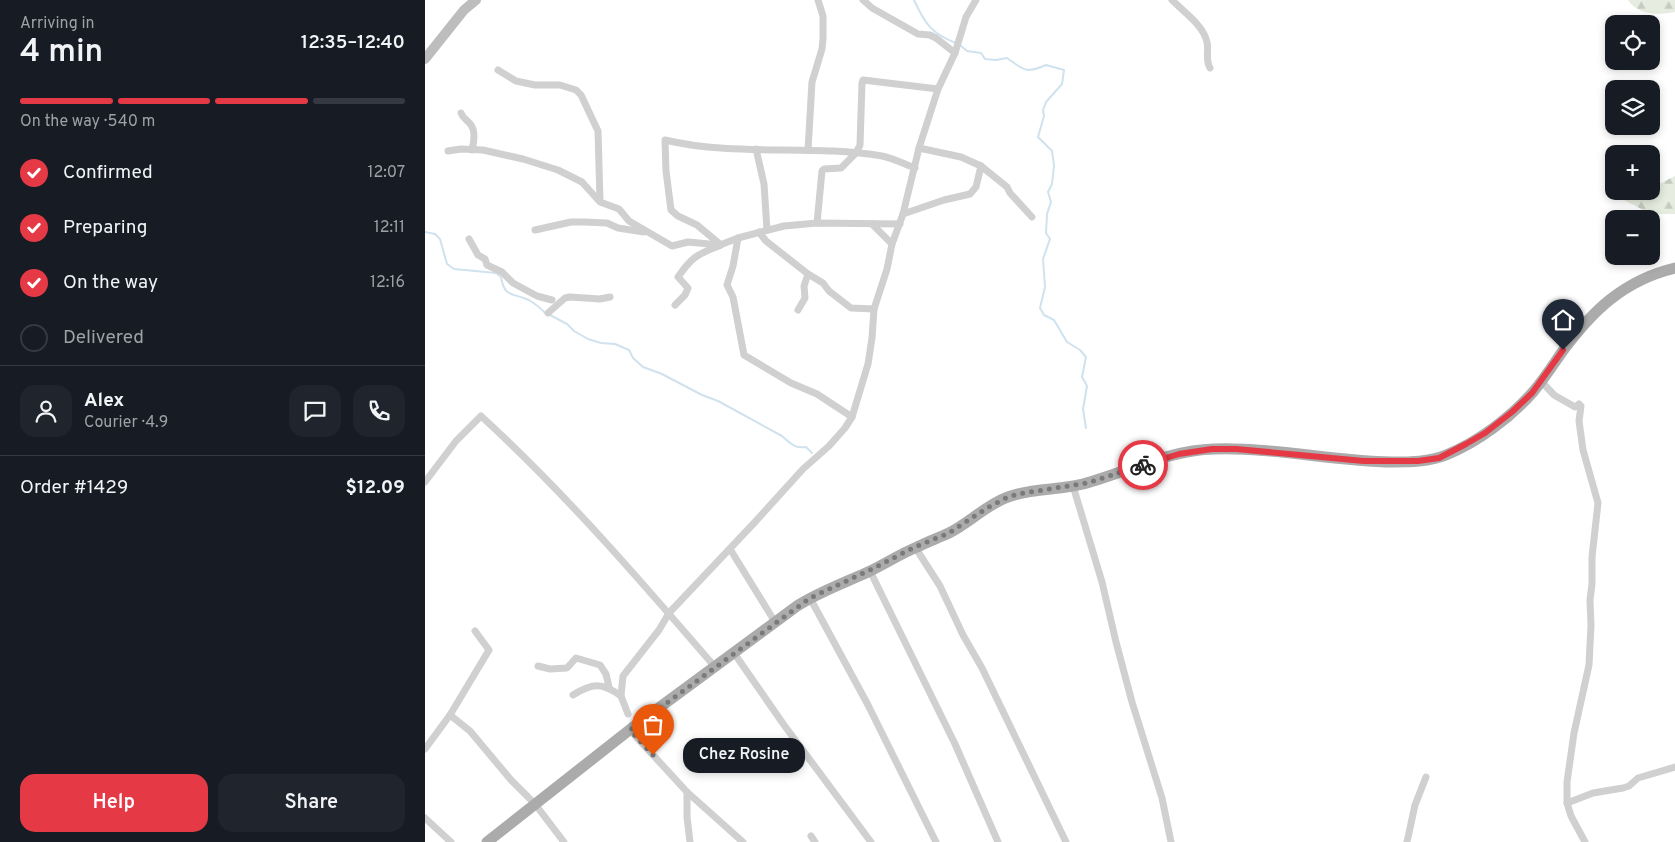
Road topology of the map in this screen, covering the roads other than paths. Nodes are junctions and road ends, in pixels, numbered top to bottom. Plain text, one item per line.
1 (476, 0) edge
2 (818, 0) edge
3 (863, 0) edge
4 (976, 0) edge
5 (1172, 0) edge
6 (955, 53) junction
7 (425, 59) edge
8 (1210, 68) dead end
9 (498, 70) dead end
10 (938, 89) junction
11 (461, 113) dead end
12 (919, 148) junction
13 (756, 149) junction
14 (472, 150) junction
15 (808, 150) junction
16 (447, 151) dead end
17 (856, 153) junction
18 (981, 166) junction
19 (915, 168) junction
20 (600, 202) junction
21 (903, 214) junction
22 (1032, 217) dead end
23 (817, 224) junction
24 (872, 224) junction
25 (900, 224) junction
26 (535, 230) dead end
27 (763, 231) junction
28 (651, 234) junction
29 (738, 238) junction
30 (469, 239) dead end
31 (891, 244) junction
32 (720, 245) junction
33 (1675, 268) edge
34 (808, 274) junction
35 (611, 298) dead end
36 (553, 300) dead end
37 (675, 305) dead end
38 (874, 309) junction
39 (798, 310) dead end
40 (549, 313) dead end
41 (1541, 382) junction
42 (852, 417) junction
43 (425, 482) edge
44 (1073, 486) junction
45 (915, 547) junction
46 (730, 549) junction
47 (870, 570) junction
48 (810, 598) junction
49 (669, 613) junction
50 (775, 622) junction
51 (475, 631) dead end
52 (734, 653) junction
53 (538, 666) dead end
54 (715, 667) junction
55 (609, 687) junction
56 (573, 695) dead end
57 (621, 696) junction
58 (450, 714) junction
59 (628, 714) dead end
60 (630, 730) junction
61 (425, 749) edge
62 (1675, 767) edge
63 (1426, 777) dead end
64 (687, 792) junction
65 (1567, 803) junction
66 (535, 804) junction
67 (425, 818) edge
68 (451, 842) edge
69 (487, 842) edge
70 (564, 842) edge
71 (690, 842) edge
72 (743, 842) edge
73 (871, 842) edge
74 (936, 842) edge
75 (998, 842) edge
76 (1066, 842) edge
77 (1171, 842) edge
78 (1407, 842) edge
79 (1585, 842) edge

1 - 7 street
2 - 15 street
3 - 6 street
4 - 6 street
5 - 8 street
6 - 10 street
9 - 20 street
10 - 12 street
10 - 17 street
11 - 14 street
12 - 18 street
12 - 19 street
13 - 15 street
13 - 27 street
13 - 32 street
14 - 16 street
14 - 20 street
15 - 17 street
17 - 19 street
17 - 23 street
18 - 21 street
18 - 22 street
19 - 21 street
20 - 28 street
21 - 25 street
23 - 24 street
23 - 27 street
24 - 25 street
24 - 31 street
25 - 31 street
26 - 28 street
27 - 29 street
27 - 34 street
28 - 32 street
29 - 32 street
29 - 42 street
30 - 36 street
31 - 38 street
32 - 37 street
33 - 41 main road
34 - 38 street
34 - 39 street
35 - 40 street
38 - 42 street
41 - 44 main road
41 - 65 street
42 - 46 street
43 - 49 street
44 - 45 main road
44 - 77 street
45 - 47 main road
45 - 76 street
46 - 49 street
46 - 50 street
47 - 48 main road
47 - 75 street
48 - 50 main road
48 - 74 street
49 - 54 street
49 - 57 street
50 - 52 main road
51 - 58 street
52 - 54 main road
52 - 73 street
53 - 55 street
54 - 60 main road
55 - 56 street
55 - 57 street
57 - 59 street
58 - 61 street
58 - 66 street
60 - 64 street
60 - 66 main road
62 - 65 street
63 - 78 street
64 - 71 street
64 - 72 street
65 - 79 street
66 - 69 main road
66 - 70 street
67 - 68 street

